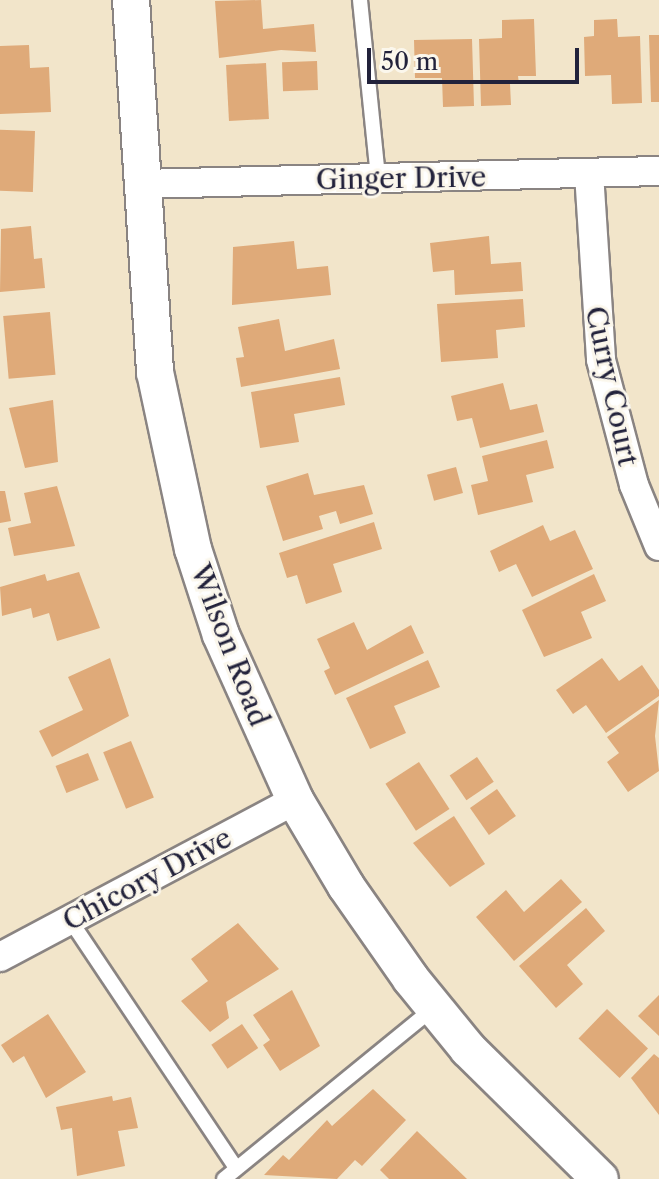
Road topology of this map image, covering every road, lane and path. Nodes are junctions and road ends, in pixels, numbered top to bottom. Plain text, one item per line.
1 (131, 0) edge
2 (360, 0) edge
3 (659, 171) edge
4 (589, 173) junction
5 (378, 178) junction
6 (142, 184) junction
7 (659, 546) edge
8 (295, 800) junction
9 (70, 920) junction
10 (0, 957) edge
11 (434, 1008) junction
12 (236, 1168) junction
13 (224, 1179) edge
14 (600, 1179) edge

1 - 6 street, Wilson Road
2 - 5 lane
3 - 4 street, Ginger Drive
4 - 5 street, Ginger Drive
4 - 7 street, Curry Court
5 - 6 street, Ginger Drive
6 - 8 street, Wilson Road
8 - 9 street, Chicory Drive
8 - 11 street, Wilson Road
9 - 10 street, Chicory Drive
9 - 12 lane
11 - 12 lane
11 - 14 street, Wilson Road
12 - 13 lane

